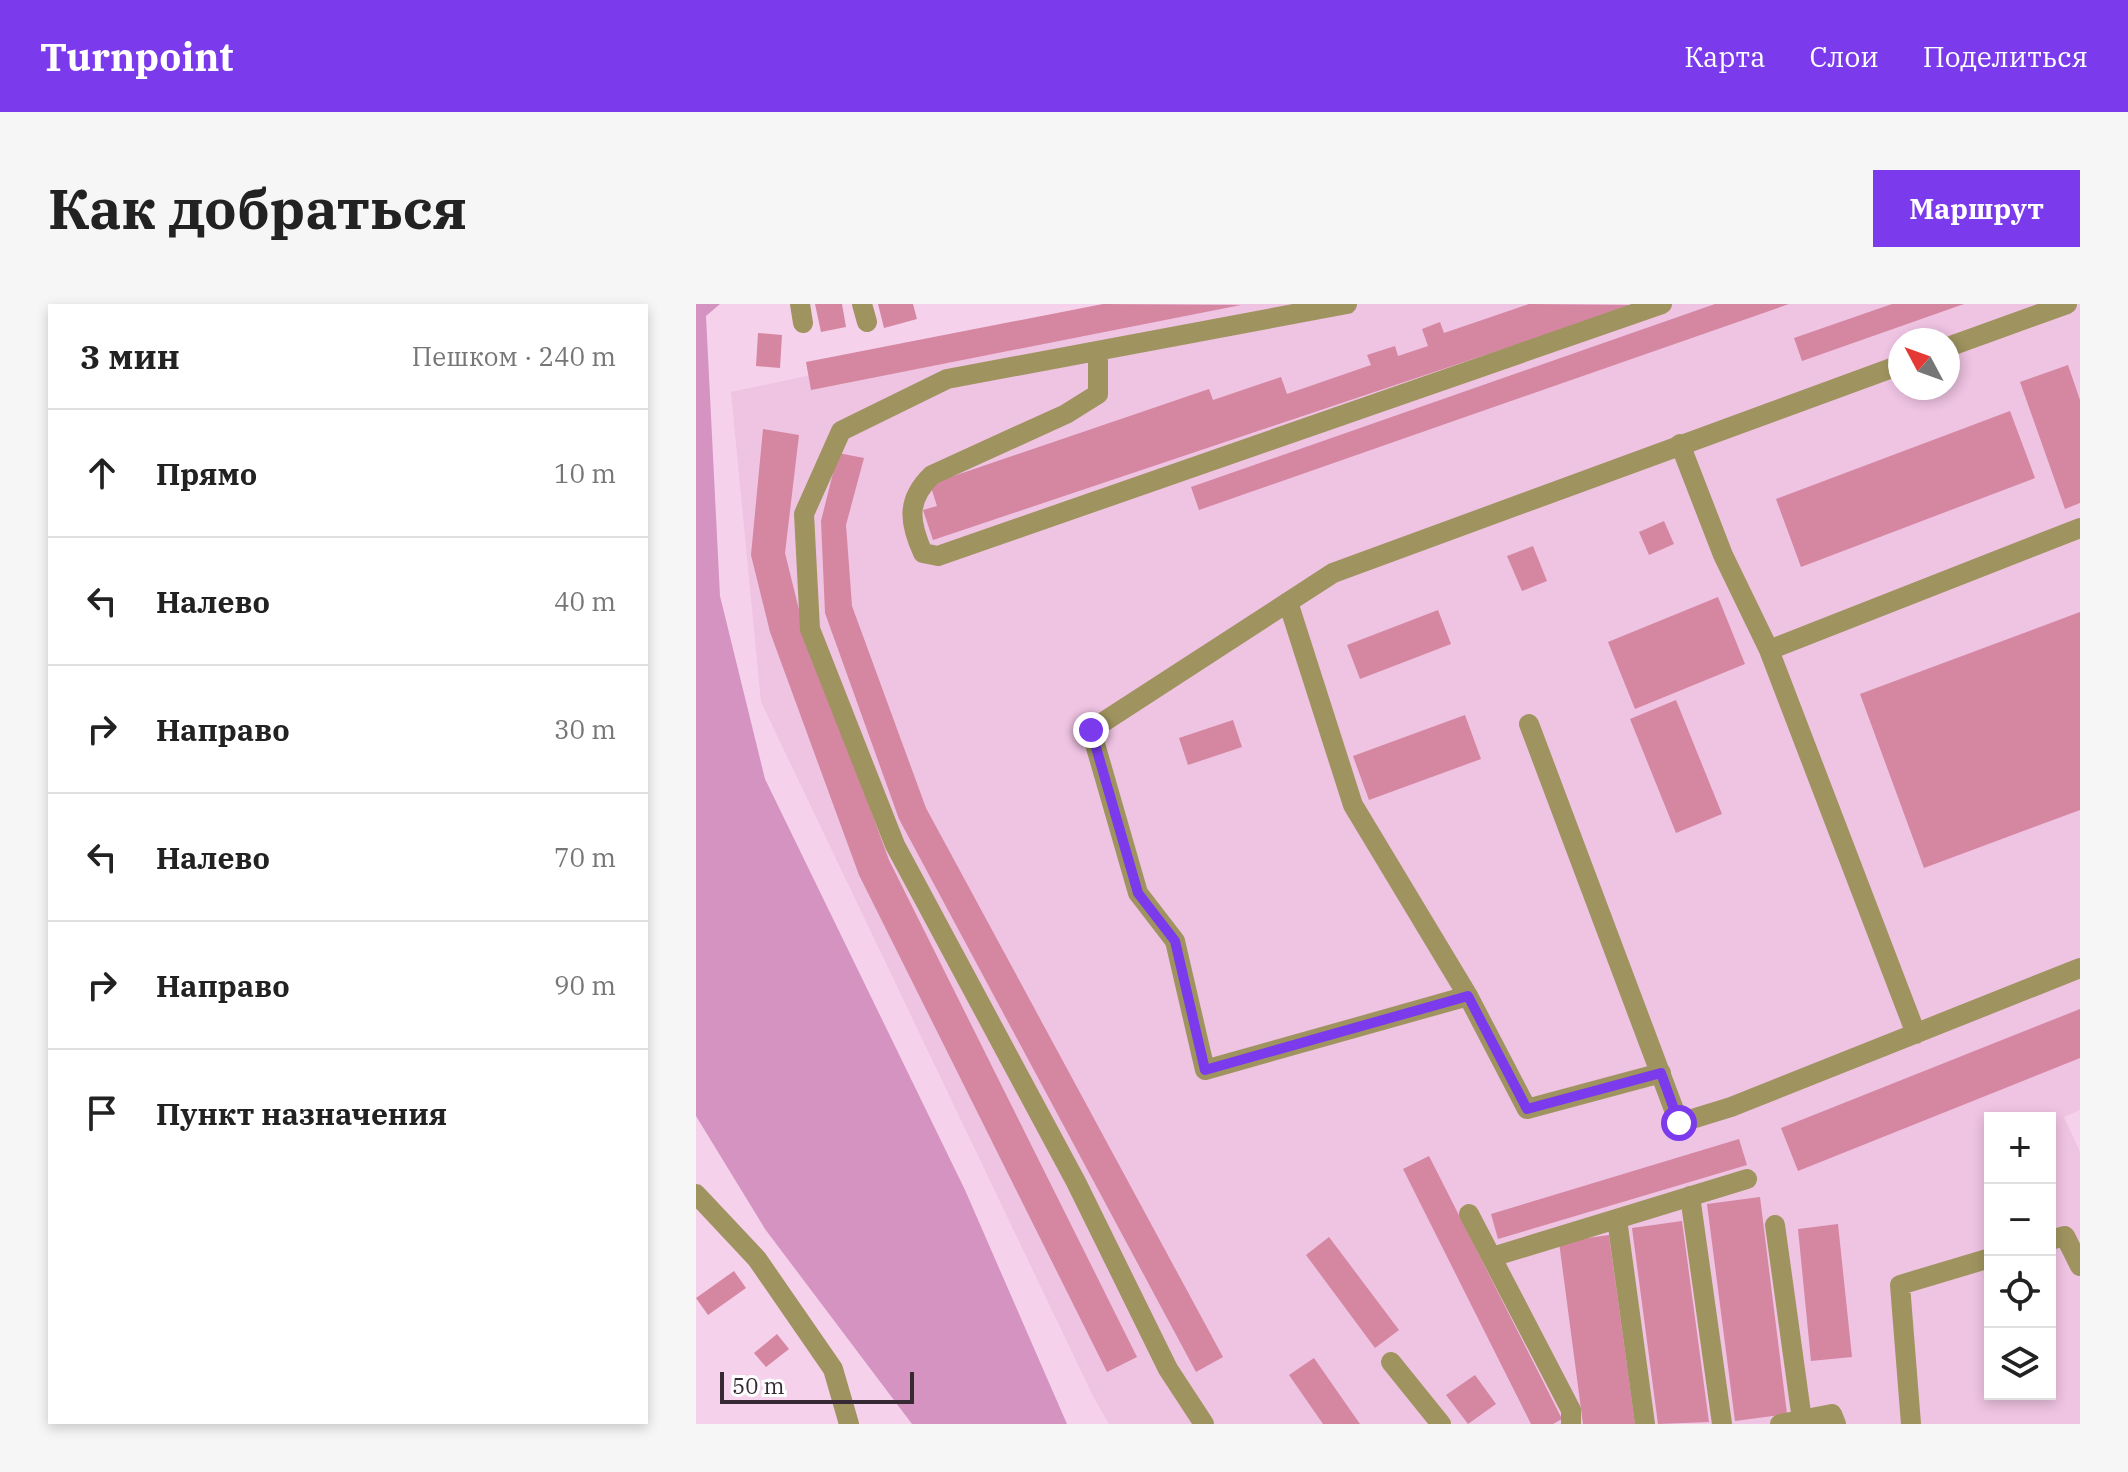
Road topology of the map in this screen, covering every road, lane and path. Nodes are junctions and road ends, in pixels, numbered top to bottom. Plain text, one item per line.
1 (1347, 304) edge
2 (1662, 304) edge
3 (2067, 304) edge
4 (1960, 343) edge
5 (1098, 351) junction
6 (1888, 369) edge
7 (1680, 444) junction
8 (2080, 528) edge
9 (1288, 602) junction
10 (1769, 650) junction
11 (1529, 724) dead end
12 (2080, 968) edge
13 (1468, 996) junction
14 (1916, 1034) junction
15 (1661, 1073) junction
16 (1747, 1179) dead end
17 (696, 1194) edge
18 (1690, 1196) junction
19 (1469, 1214) dead end
20 (1617, 1219) junction
21 (1775, 1225) dead end
22 (2056, 1238) edge
23 (1492, 1257) junction
24 (1984, 1260) edge
25 (2080, 1266) edge
26 (1391, 1362) dead end
27 (1802, 1420) junction
28 (849, 1424) edge
29 (1204, 1424) edge
30 (1441, 1424) edge
31 (1571, 1424) edge
32 (1645, 1424) edge
33 (1722, 1424) edge
34 (1780, 1424) edge
35 (1836, 1424) edge
36 (1911, 1424) edge

1 - 5 lane
2 - 5 lane
3 - 4 lane
5 - 29 lane
6 - 7 lane
7 - 9 lane
7 - 10 lane
8 - 10 lane
9 - 13 lane
9 - 13 lane
10 - 14 lane
11 - 15 lane
12 - 14 lane
13 - 15 lane
14 - 15 lane
16 - 18 lane
17 - 28 lane
18 - 20 lane
18 - 33 lane
19 - 23 lane
20 - 23 lane
20 - 32 lane
21 - 27 lane
22 - 25 lane
23 - 31 lane
24 - 36 lane
26 - 30 lane
27 - 34 lane
27 - 35 lane

